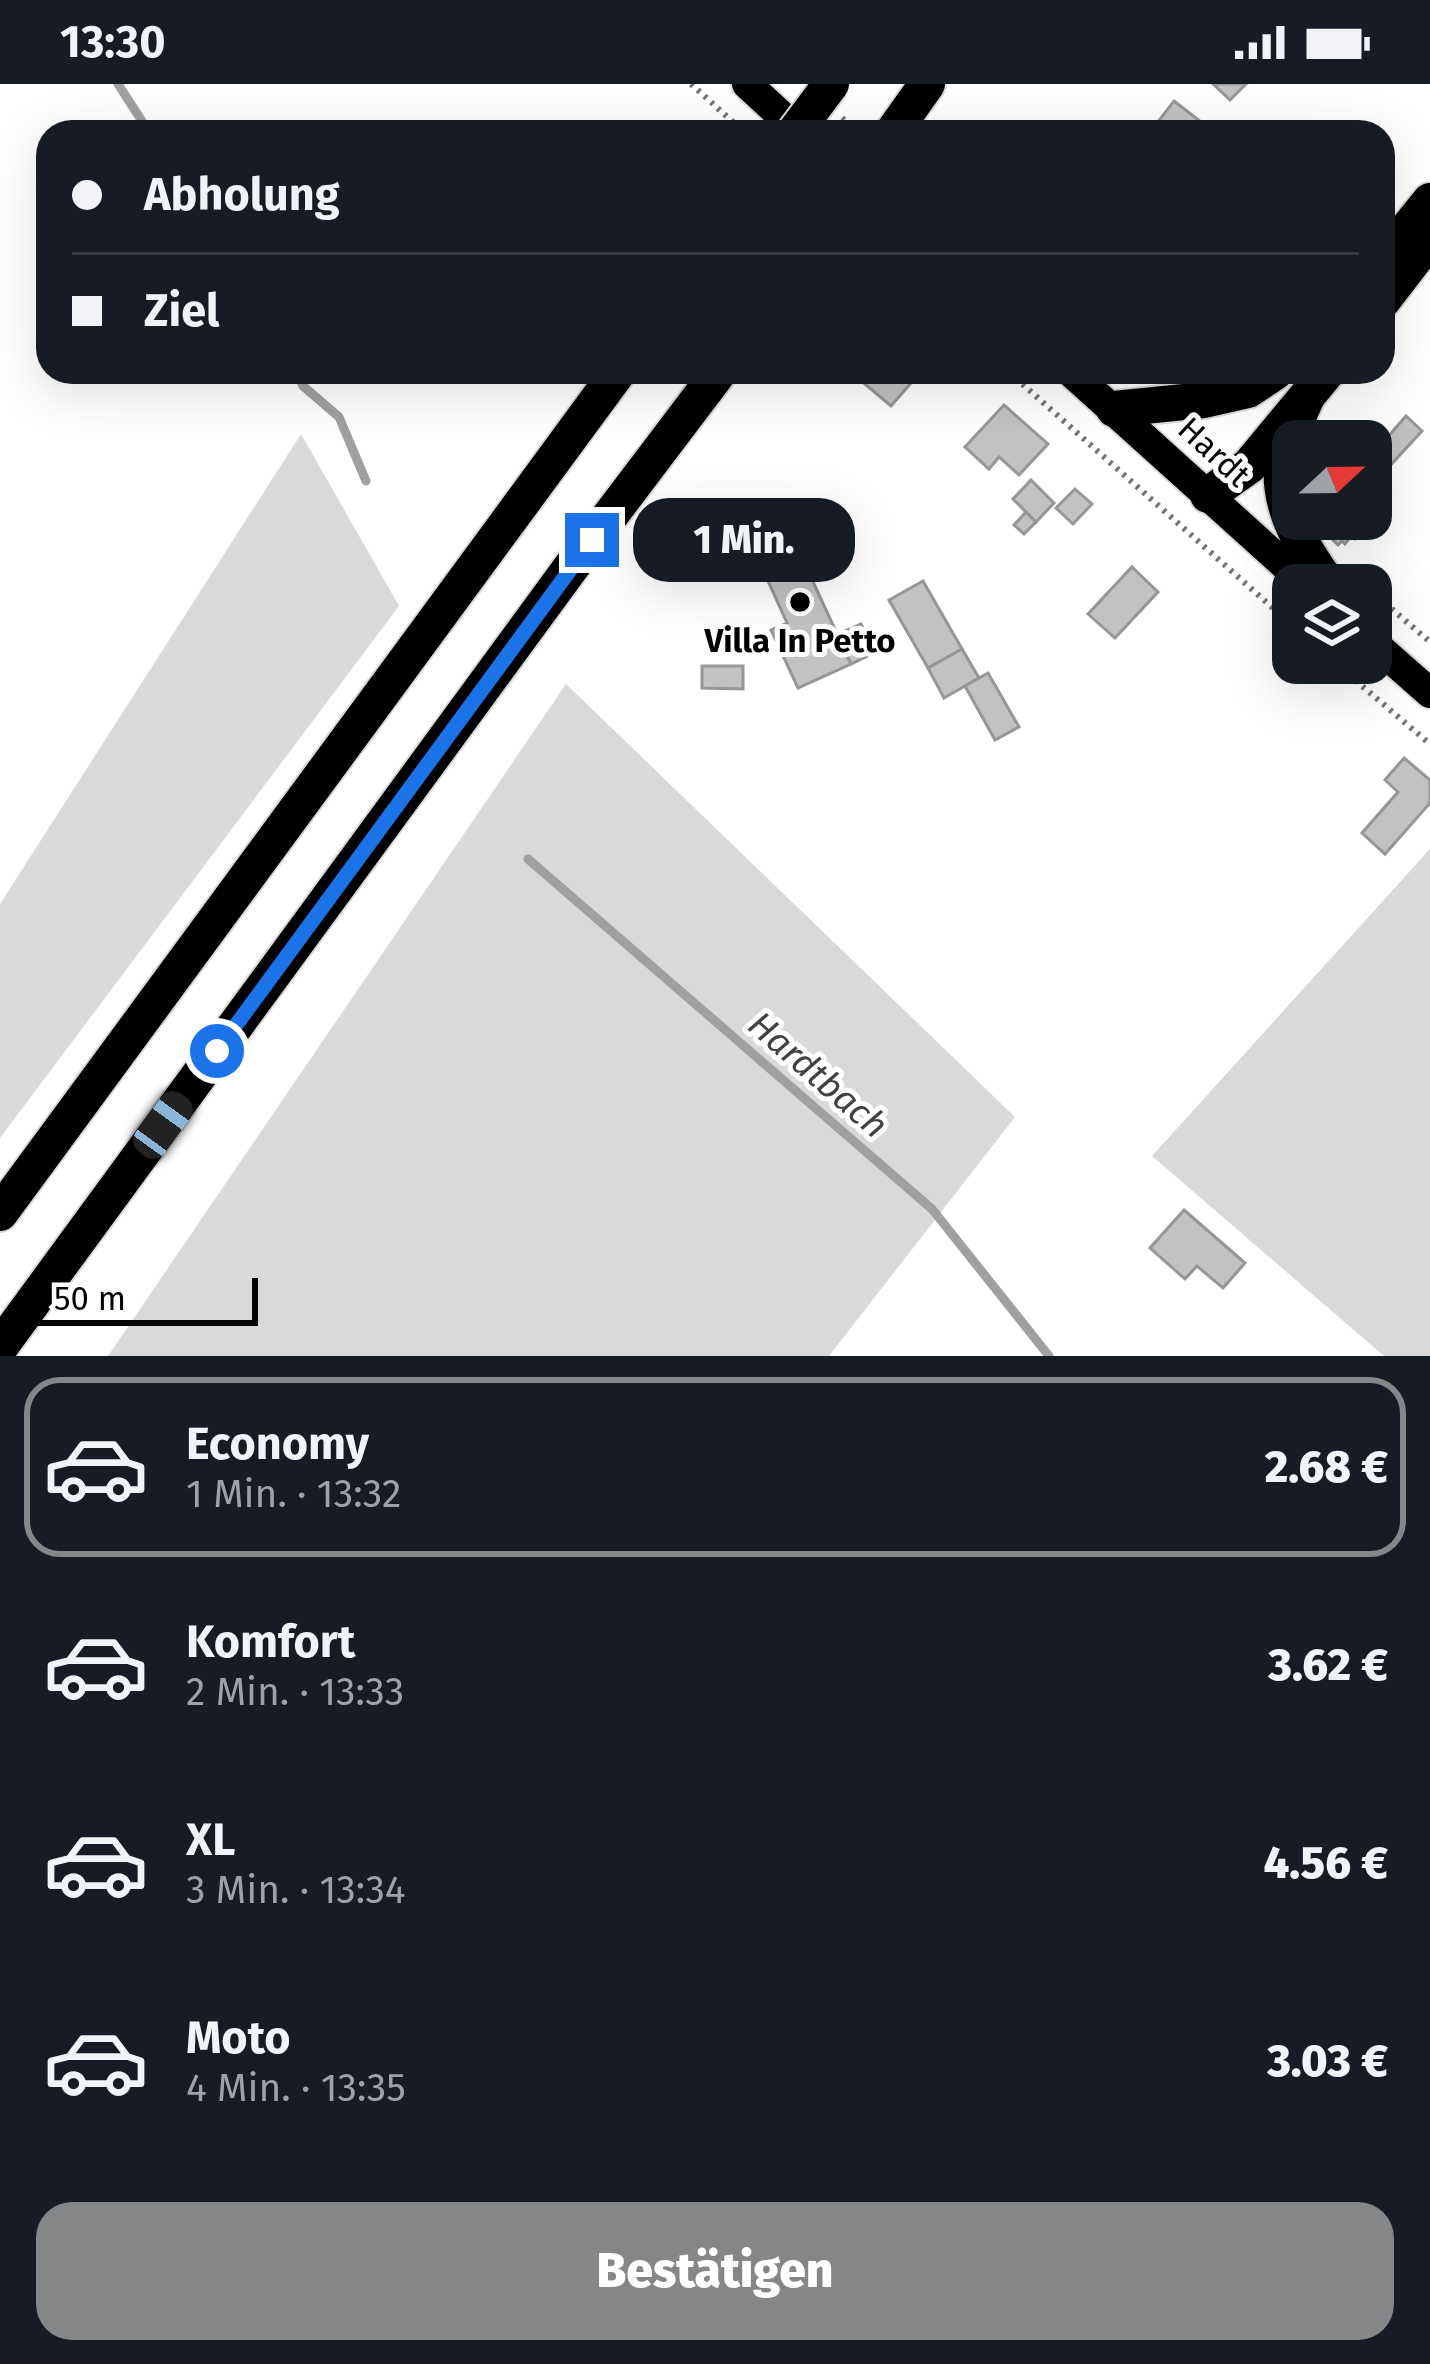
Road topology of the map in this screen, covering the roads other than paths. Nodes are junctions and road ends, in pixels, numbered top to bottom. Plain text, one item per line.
1 (747, 84) edge
2 (831, 84) edge
3 (927, 84) edge
4 (784, 120) edge
5 (806, 120) edge
6 (902, 120) edge
7 (1430, 201) edge
8 (1430, 239) edge
9 (1395, 244) edge
10 (1395, 284) edge
11 (609, 384) edge
12 (710, 384) edge
13 (1085, 384) edge
14 (1257, 384) edge
15 (1307, 384) edge
16 (1308, 384) edge
17 (1114, 409) junction
18 (1208, 495) junction
19 (1284, 564) edge
20 (1313, 564) edge
21 (1392, 660) edge
22 (1430, 693) edge
23 (0, 1213) edge
24 (0, 1347) edge

1 - 4 main road
2 - 5 highway, bridge
3 - 6 highway
7 - 9 highway
8 - 10 highway
11 - 23 highway
12 - 24 highway
13 - 17 main road, Hardt
14 - 17 highway
15 - 18 highway
16 - 20 highway
17 - 18 main road, Hardt
18 - 19 main road, Hardt
21 - 22 main road

